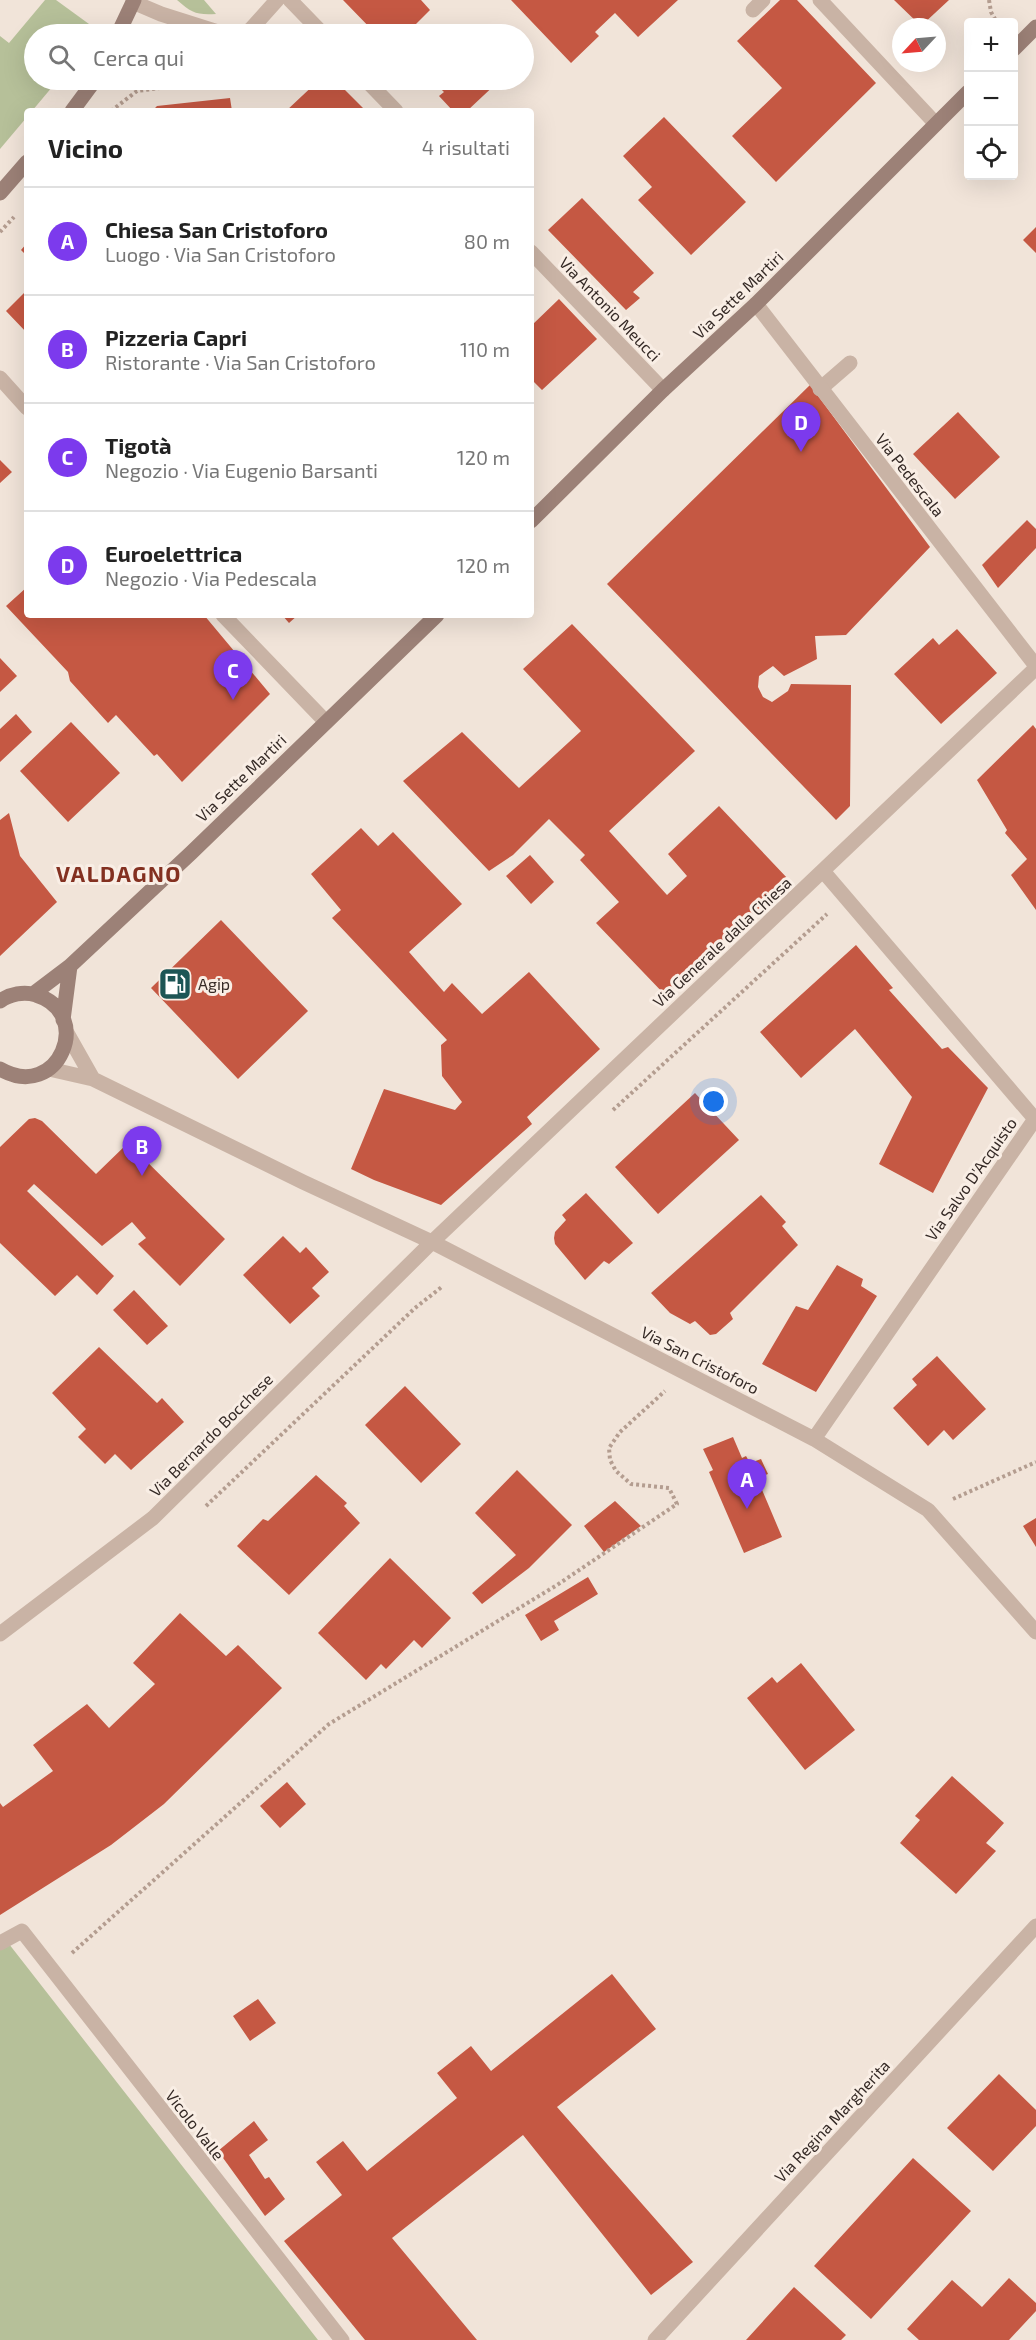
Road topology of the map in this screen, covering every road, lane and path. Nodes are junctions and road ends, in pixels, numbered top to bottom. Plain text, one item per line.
1 (277, 0) edge
2 (290, 0) edge
3 (820, 0) edge
4 (989, 0) edge
5 (133, 1) edge
6 (994, 18) edge
7 (123, 24) edge
8 (192, 24) edge
9 (255, 24) edge
10 (313, 24) edge
11 (1036, 27) edge
12 (1018, 45) edge
13 (88, 90) edge
14 (145, 90) edge
15 (376, 90) edge
16 (964, 97) edge
17 (74, 108) edge
18 (115, 108) edge
19 (393, 108) edge
20 (936, 124) junction
21 (24, 165) edge
22 (0, 193) edge
23 (534, 255) edge
24 (756, 304) junction
25 (850, 363) dead end
26 (0, 378) edge
27 (820, 389) junction
28 (663, 390) junction
29 (24, 405) edge
30 (534, 518) edge
31 (226, 618) edge
32 (434, 618) edge
33 (1036, 667) edge
34 (325, 721) junction
35 (823, 871) junction
36 (70, 966) junction
37 (33, 994) junction
38 (2, 999) edge
39 (65, 1027) junction
40 (0, 1069) edge
41 (49, 1069) junction
42 (23, 1077) junction
43 (93, 1079) junction
44 (0, 1084) edge
45 (432, 1242) junction
46 (686, 1373) junction
47 (814, 1439) junction
48 (1036, 1462) edge
49 (928, 1510) junction
50 (1036, 1632) edge
51 (0, 1634) edge
52 (1036, 1926) edge
53 (0, 1943) edge
54 (52, 1972) junction
55 (342, 2340) edge
56 (656, 2340) edge

1 - 9 street
2 - 10 street
3 - 20 street
4 - 6 path
5 - 7 main road
5 - 8 street
11 - 12 main road
13 - 17 main road
14 - 18 path
15 - 19 street
16 - 20 main road, Via Sette Martiri
20 - 24 main road, Via Sette Martiri
21 - 22 main road
23 - 28 street, Via Antonio Meucci
24 - 27 street, Via Pedescala
24 - 28 main road, Via Sette Martiri
25 - 27 street
26 - 29 street
27 - 33 street, Via Pedescala
28 - 30 main road, Via Sette Martiri
31 - 34 street
32 - 34 main road, Via Sette Martiri
33 - 35 street, Via Generale dalla Chiesa
34 - 36 main road, Via Sette Martiri
35 - 45 street, Via Generale dalla Chiesa
35 - 47 street, Via Salvo D'Acquisto
36 - 37 main road, Via Sette Martiri
36 - 39 main road
37 - 38 main road
37 - 39 main road
39 - 41 main road
39 - 43 street
40 - 42 main road
41 - 42 main road
41 - 43 street, Via San Cristoforo
42 - 44 main road
43 - 45 street, Via San Cristoforo
45 - 46 street, Via San Cristoforo
45 - 51 street, Via Bernardo Bocchese
46 - 47 street, Via San Cristoforo
46 - 54 path
47 - 49 street, Via San Cristoforo
48 - 49 path
49 - 50 street, Via San Cristoforo
52 - 56 street, Via Regina Margherita
53 - 54 street, Vicolo Valle
54 - 55 street, Vicolo Valle

